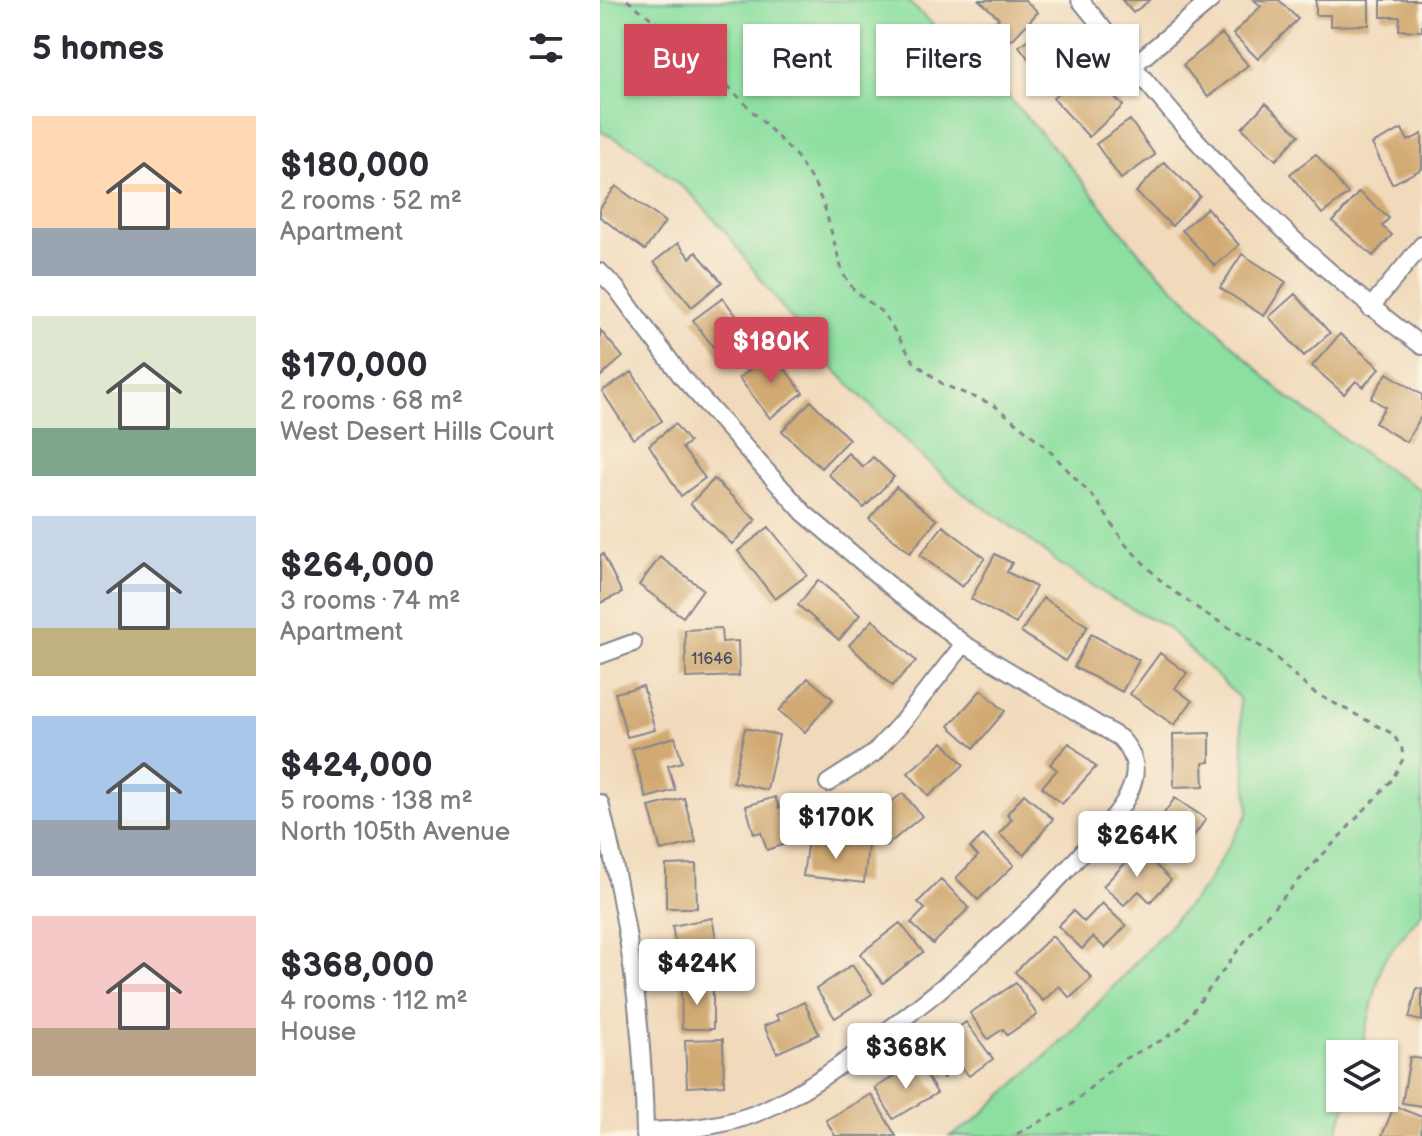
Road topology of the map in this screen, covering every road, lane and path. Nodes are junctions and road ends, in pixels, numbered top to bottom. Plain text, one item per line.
1 (627, 0) edge
2 (1080, 0) edge
3 (1211, 0) edge
4 (1100, 24) edge
5 (1139, 61) edge
6 (1139, 71) edge
7 (1422, 245) edge
8 (600, 272) edge
9 (1370, 308) junction
10 (1422, 346) edge
11 (633, 643) dead end
12 (964, 644) junction
13 (600, 655) edge
14 (828, 783) dead end
15 (600, 803) edge
16 (645, 1134) edge
17 (1013, 1136) edge

1 - 17 path
2 - 4 street
3 - 5 street
6 - 9 street
7 - 9 street
8 - 12 street
9 - 10 street
11 - 13 street
12 - 14 street
12 - 16 street
15 - 16 street

